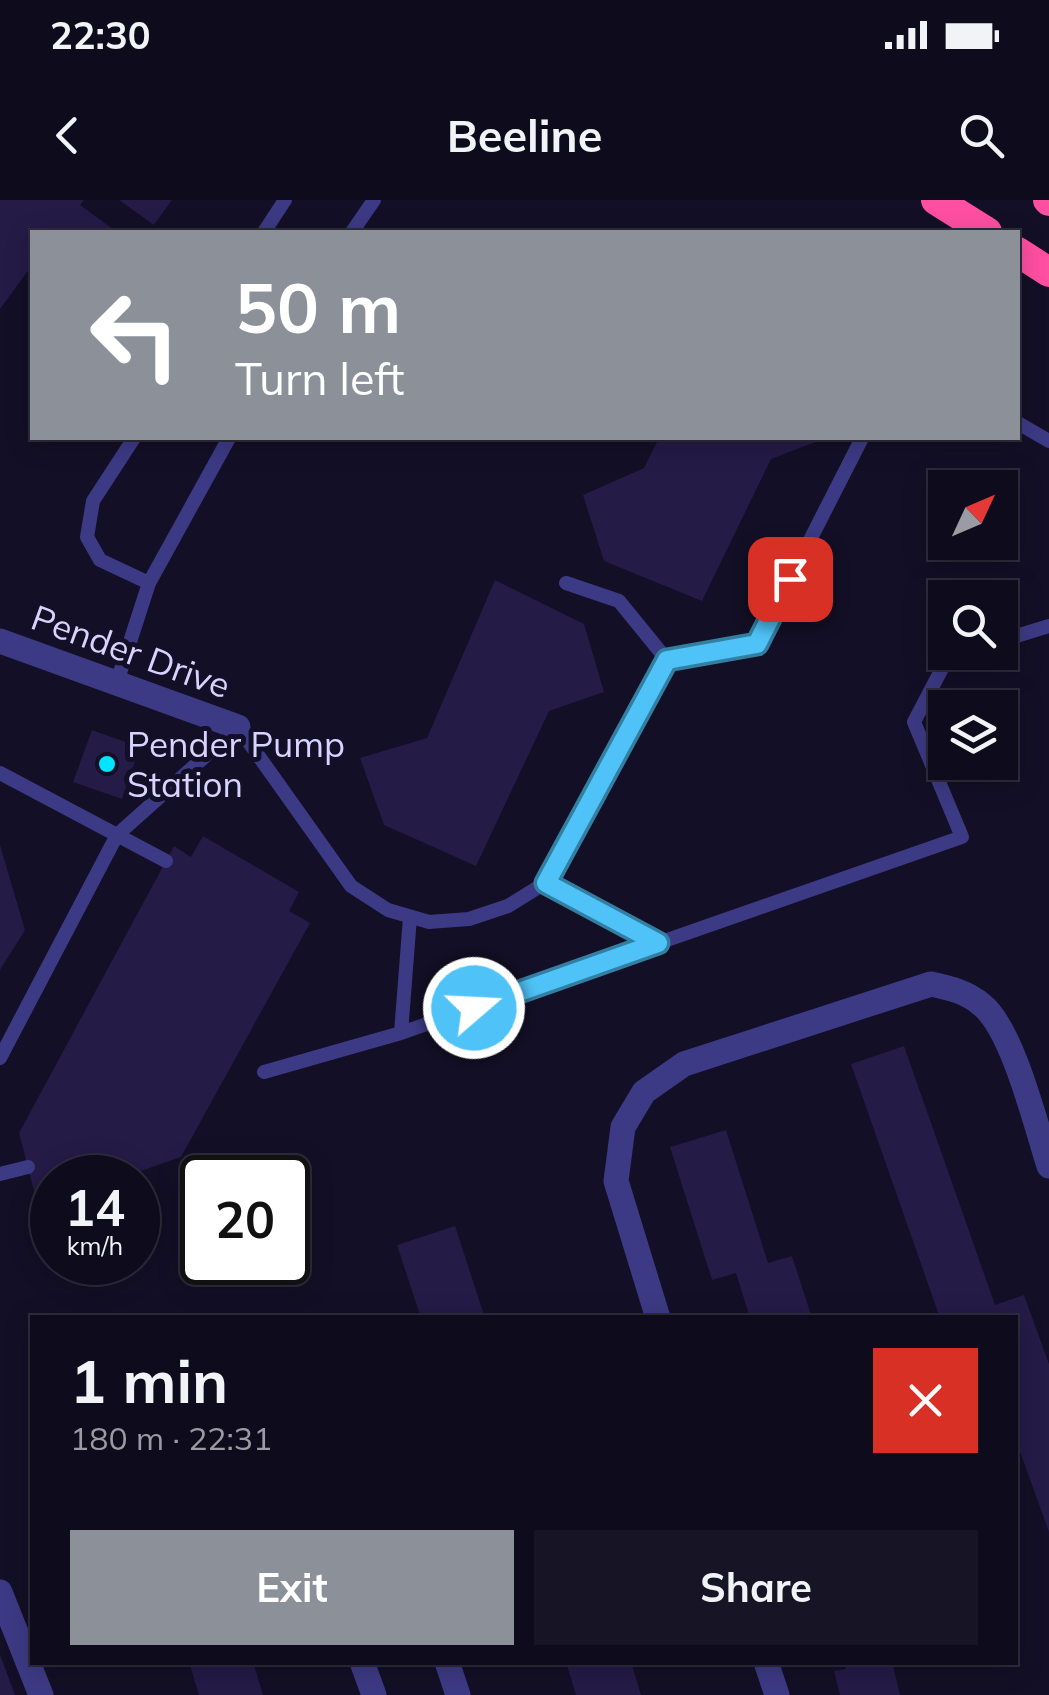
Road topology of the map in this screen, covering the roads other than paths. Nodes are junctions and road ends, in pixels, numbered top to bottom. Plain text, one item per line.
1 (285, 200) edge
2 (374, 200) edge
3 (936, 200) edge
4 (265, 230) edge
5 (353, 230) edge
6 (984, 230) edge
7 (1020, 253) edge
8 (1049, 272) edge
9 (1020, 424) edge
10 (133, 440) edge
11 (228, 440) edge
12 (861, 440) edge
13 (1049, 441) edge
14 (149, 583) junction
15 (566, 583) dead end
16 (1049, 626) edge
17 (1018, 635) edge
18 (0, 640) edge
19 (667, 660) junction
20 (941, 670) edge
21 (117, 682) junction
22 (238, 727) junction
23 (0, 773) edge
24 (117, 836) junction
25 (166, 861) dead end
26 (546, 883) junction
27 (410, 917) junction
28 (658, 943) junction
29 (401, 1033) junction
30 (0, 1058) edge
31 (264, 1072) dead end
32 (1049, 1166) edge
33 (28, 1167) dead end
34 (0, 1174) edge
35 (657, 1315) edge
36 (0, 1592) edge
37 (363, 1665) edge
38 (448, 1665) edge
39 (767, 1665) edge
40 (41, 1695) edge
41 (374, 1695) edge
42 (458, 1695) edge
43 (776, 1695) edge

1 - 4 lane
2 - 5 lane
3 - 6 highway
7 - 8 highway
9 - 13 lane
10 - 14 lane
11 - 14 lane
12 - 19 lane
14 - 21 lane
15 - 19 lane
16 - 17 lane
18 - 21 street, Pender Drive
19 - 26 lane
20 - 28 lane
21 - 22 street, Pender Drive
22 - 24 lane
22 - 27 lane
23 - 24 lane
24 - 25 lane
24 - 30 lane
26 - 27 lane
26 - 28 lane
27 - 29 lane
28 - 29 lane
29 - 31 lane
32 - 35 street
33 - 34 lane
36 - 40 street
37 - 41 street
38 - 42 street
39 - 43 street

